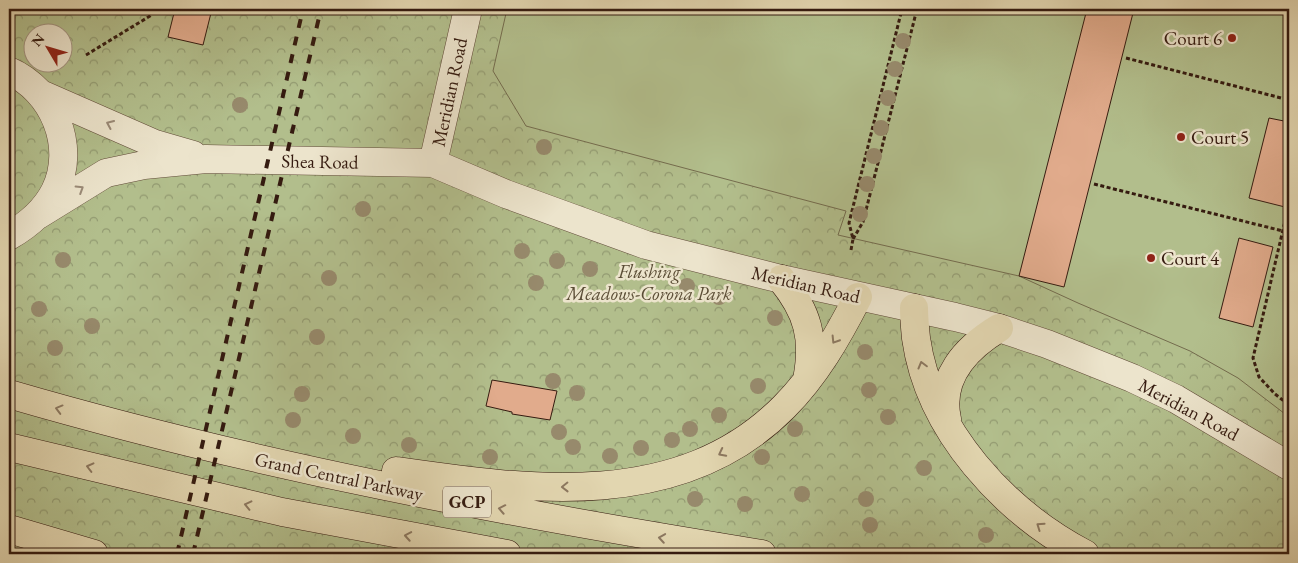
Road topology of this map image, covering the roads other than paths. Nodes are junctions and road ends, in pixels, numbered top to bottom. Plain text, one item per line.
1 (468, 9) edge
2 (9, 71) edge
3 (41, 94) junction
4 (206, 159) junction
5 (433, 163) junction
6 (38, 215) junction
7 (9, 236) edge
8 (782, 279) junction
9 (858, 297) junction
10 (914, 308) junction
11 (999, 328) junction
12 (806, 382) junction
13 (9, 394) edge
14 (948, 426) junction
15 (174, 438) junction
16 (9, 446) edge
17 (1289, 466) edge
18 (9, 529) edge
19 (94, 554) edge
20 (507, 554) edge
21 (762, 554) edge
22 (1085, 554) edge

1 - 5 street, Meridian Road
2 - 3 street
4 -> 3 street, Shea Road
3 - 6 street
4 - 5 street, Shea Road
6 -> 4 street, Shea Road
5 - 8 street, Meridian Road
6 - 7 street
8 - 9 street, Meridian Road
8 - 12 highway
9 - 10 street, Meridian Road
9 -> 12 highway
10 - 11 street, Meridian Road
14 -> 10 highway
11 - 14 highway
11 - 17 street, Meridian Road
12 -> 15 highway
15 -> 13 highway, Grand Central Parkway / GCP
22 -> 14 highway
21 -> 15 highway, Grand Central Parkway / GCP
20 -> 16 highway, GCP
18 - 19 highway

